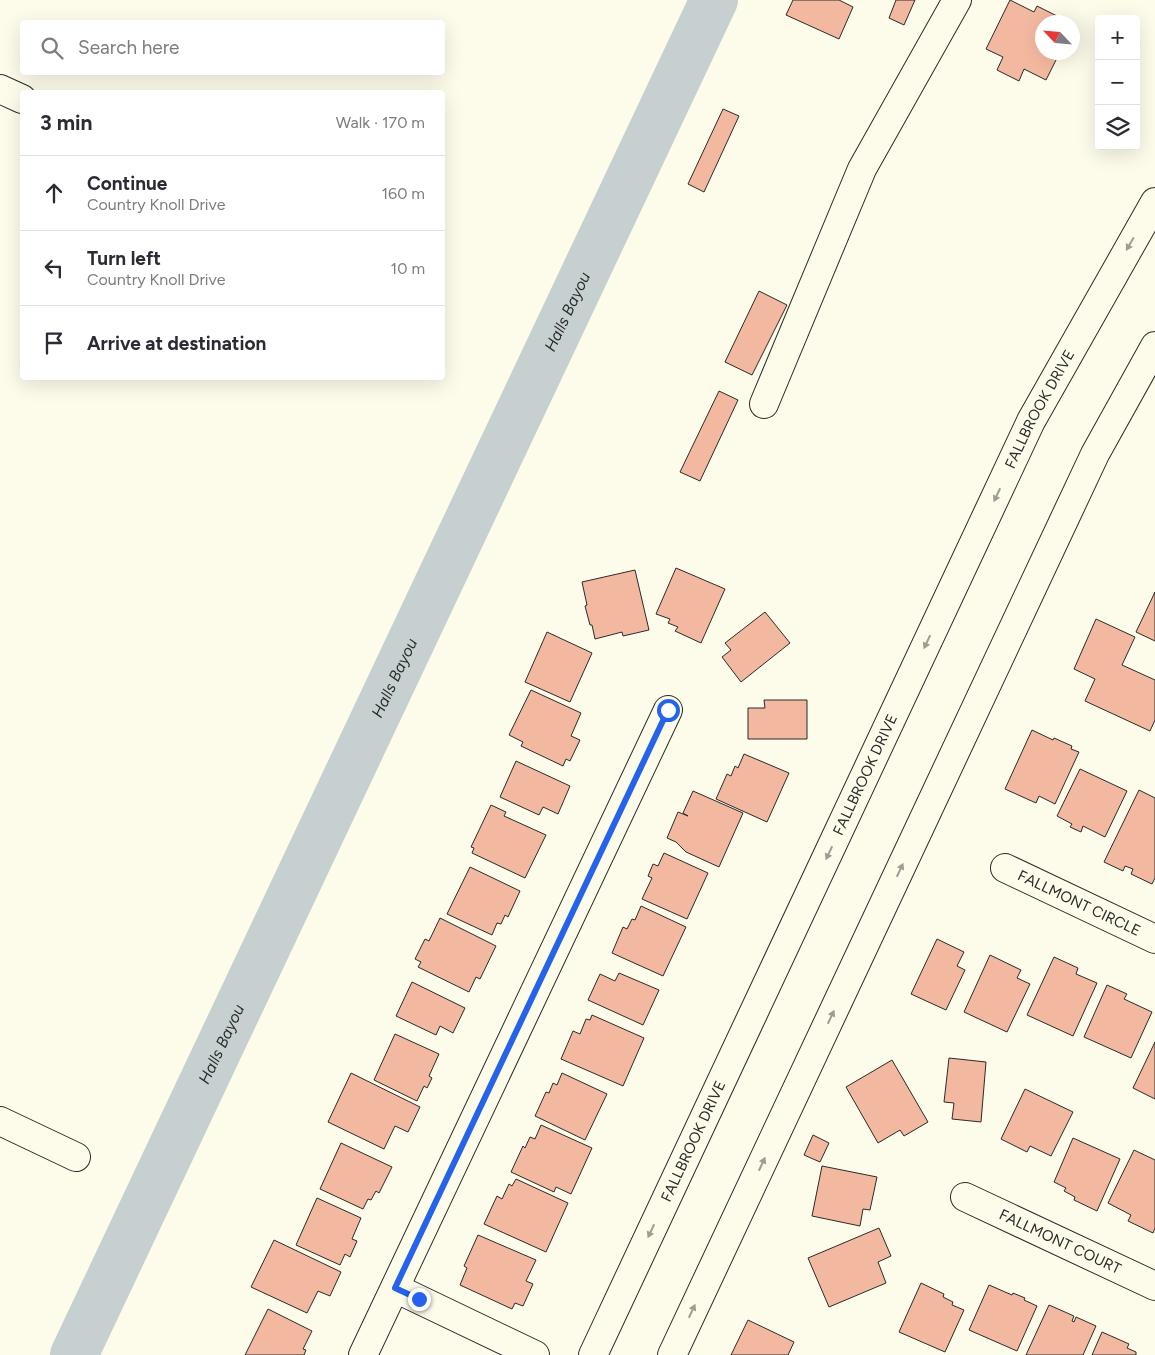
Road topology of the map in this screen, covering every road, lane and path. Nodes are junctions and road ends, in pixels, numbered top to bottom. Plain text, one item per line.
1 (956, 0) edge
2 (0, 89) edge
3 (20, 98) edge
4 (1155, 202) edge
5 (1155, 346) edge
6 (764, 404) dead end
7 (668, 710) dead end
8 (1005, 868) dead end
9 (1155, 939) edge
10 (0, 1121) edge
11 (76, 1157) dead end
12 (965, 1197) dead end
13 (1155, 1286) edge
14 (395, 1288) junction
15 (363, 1355) edge
16 (534, 1355) edge
17 (593, 1355) edge
18 (672, 1355) edge

1 - 6 main road
2 - 3 main road
4 -> 17 main road, FALLBROOK DRIVE
18 -> 5 main road
7 - 14 main road
8 - 9 main road, FALLMONT CIRCLE
10 - 11 main road
12 - 13 main road, FALLMONT COURT
14 - 15 main road
14 - 16 main road

